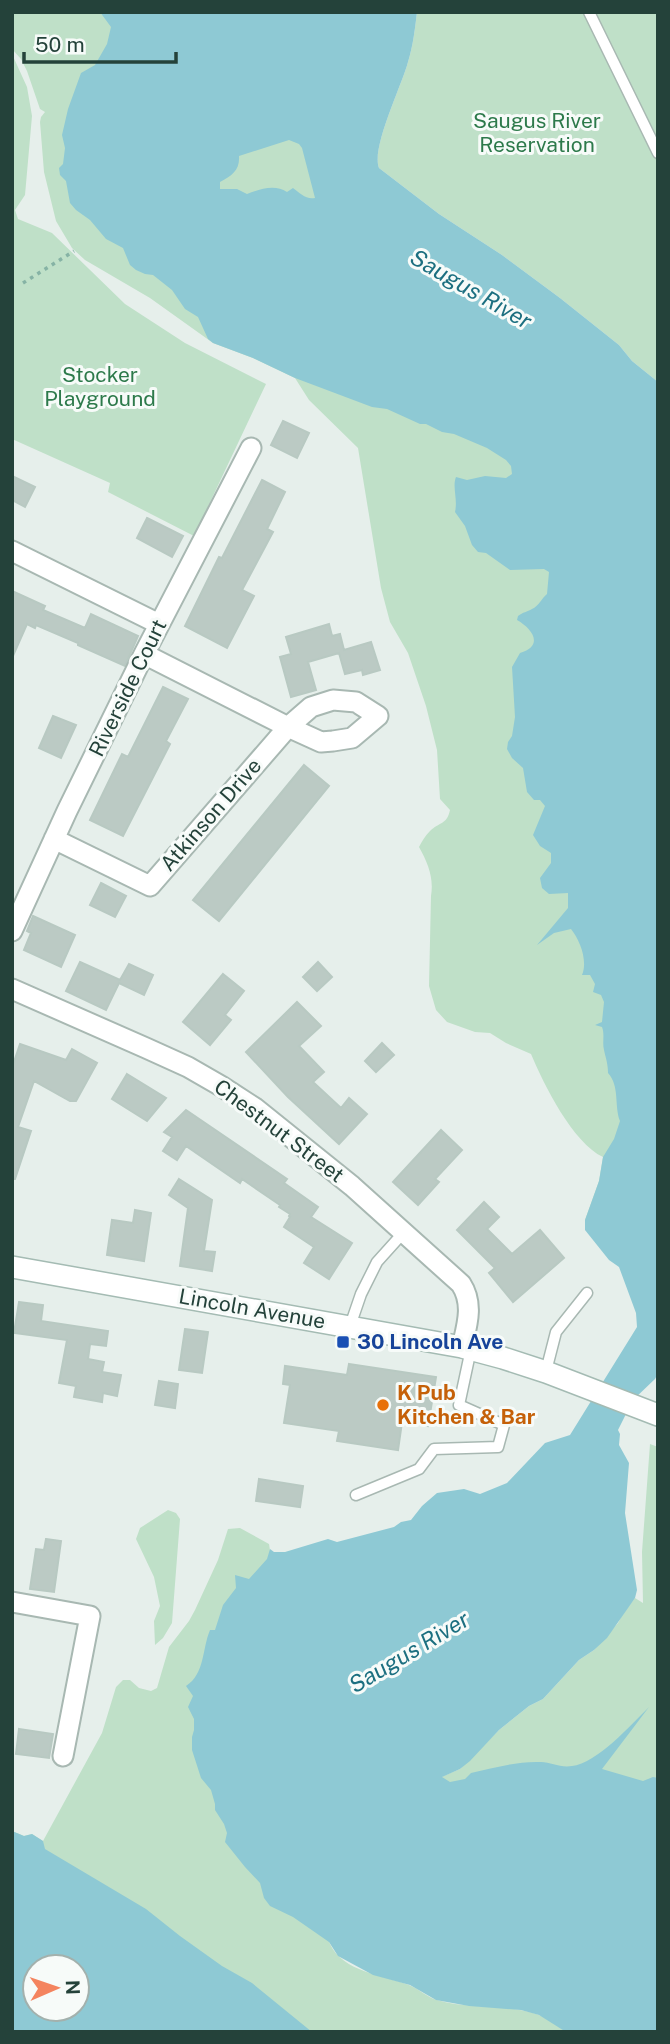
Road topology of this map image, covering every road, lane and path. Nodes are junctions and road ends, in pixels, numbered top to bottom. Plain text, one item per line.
1 (589, 12) edge
2 (658, 153) edge
3 (74, 251) dead end
4 (23, 283) dead end
5 (251, 448) dead end
6 (12, 551) edge
7 (159, 624) junction
8 (144, 654) junction
9 (54, 839) junction
10 (12, 931) edge
11 (12, 989) edge
12 (404, 1232) junction
13 (12, 1267) edge
14 (587, 1293) dead end
15 (350, 1326) junction
16 (466, 1348) junction
17 (546, 1372) junction
18 (654, 1414) edge
19 (356, 1495) dead end
20 (12, 1602) edge
21 (63, 1756) dead end

1 - 2 lane
3 - 4 path
5 - 7 street, Riverside Court
6 - 7 street
7 - 8 street, Riverside Court
8 - 9 street, Riverside Court
8 - 9 street, Atkinson Drive
9 - 10 street, Riverside Court
11 - 12 street, Chestnut Street
12 - 15 lane
12 - 16 street, Chestnut Street
13 - 15 main road, Lincoln Avenue
14 - 17 lane
15 - 16 main road, Lincoln Avenue
16 - 17 main road, Lincoln Avenue
16 - 19 lane
17 - 18 main road, Lincoln Avenue
20 - 21 street

